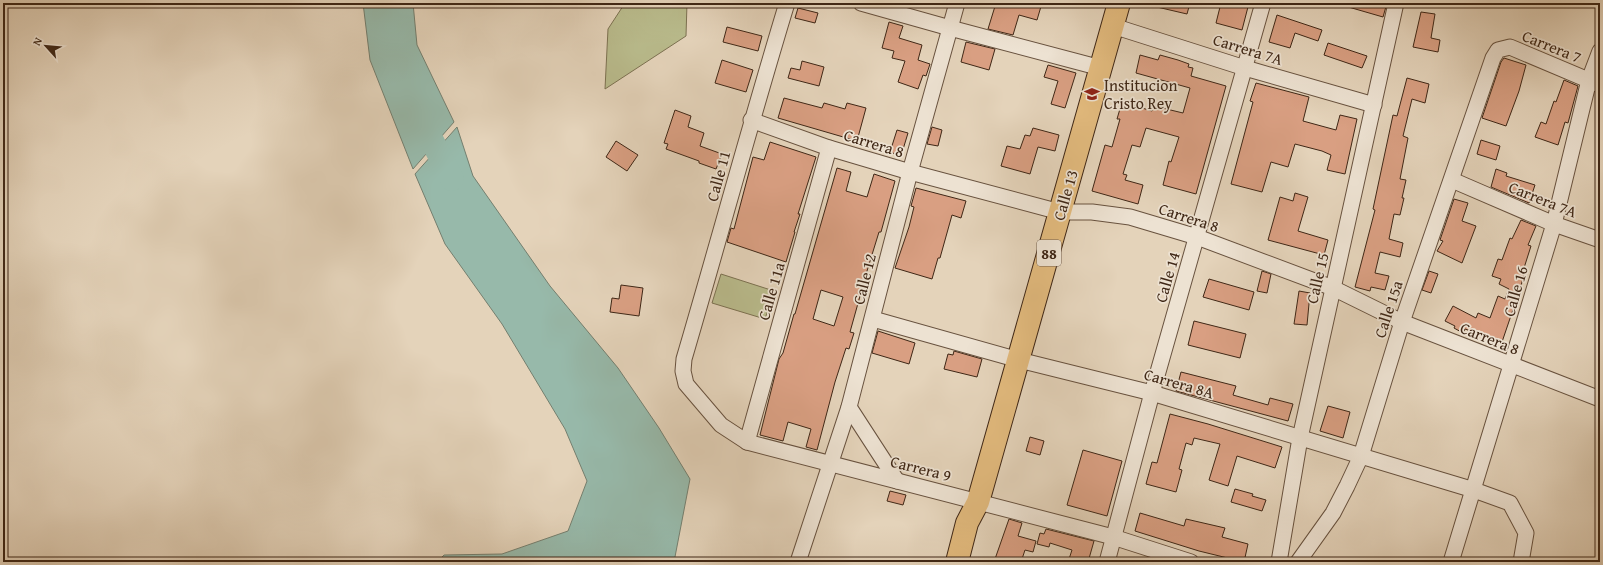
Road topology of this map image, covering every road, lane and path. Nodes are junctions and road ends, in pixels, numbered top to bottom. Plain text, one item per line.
1 (787, 3) edge
2 (861, 3) edge
3 (957, 3) edge
4 (1119, 3) edge
5 (1263, 3) edge
6 (1396, 3) edge
7 (1112, 26) junction
8 (950, 28) junction
9 (1600, 52) edge
10 (1493, 58) joint
11 (1100, 68) junction
12 (1245, 68) junction
13 (1594, 82) edge
14 (1374, 105) junction
15 (751, 120) junction
16 (829, 148) junction
17 (910, 172) junction
18 (1452, 180) junction
19 (1060, 212) junction
20 (1554, 224) junction
21 (1197, 237) junction
22 (1600, 240) edge
23 (1333, 288) junction
24 (872, 319) junction
25 (1402, 322) junction
26 (684, 358) joint
27 (1019, 360) junction
28 (1512, 366) junction
29 (1152, 393) junction
30 (1600, 399) edge
31 (849, 407) junction
32 (1300, 438) junction
33 (747, 442) junction
34 (1361, 456) junction
35 (831, 464) junction
36 (897, 481) junction
37 (1474, 490) junction
38 (978, 502) junction
39 (1113, 537) junction
40 (798, 562) edge
41 (957, 562) edge
42 (971, 562) edge
43 (1107, 562) edge
44 (1191, 562) edge
45 (1279, 562) edge
46 (1298, 562) edge
47 (1452, 562) edge
48 (1522, 562) edge

1 - 15 street, Calle 11
2 - 8 street
3 - 8 street, Calle 12
4 - 7 highway, Calle 13 / 88
5 - 12 street, Calle 14
6 - 14 street, Calle 15
7 - 11 highway, Calle 13 / 88
7 - 12 street, Carrera 7A
8 - 11 street
8 - 17 street, Calle 12
9 - 13 street, Calle 16
10 - 13 street, Carrera 7
10 - 18 street, Calle 15a
11 - 19 highway, Calle 13 / 88
12 - 14 street, Carrera 7A
12 - 21 street, Calle 14
13 - 20 street, Calle 16
14 - 23 street, Calle 15
15 - 16 street, Carrera 8
15 - 26 street, Calle 11
16 - 17 street, Carrera 8
16 - 33 street, Calle 11a
17 - 19 street, Carrera 8
17 - 24 street, Calle 12
18 - 20 street, Carrera 7A
18 - 25 street, Calle 15a
19 - 21 street, Carrera 8
19 - 27 highway, Calle 13 / 88
20 - 22 street, Carrera 7A
20 - 28 street, Calle 16
21 - 23 street, Carrera 8
21 - 29 street, Calle 14
23 - 25 street, Carrera 8
23 - 32 street, Calle 15
24 - 27 street, Carrera 8A
24 - 31 street, Calle 12
25 - 28 street, Carrera 8
25 - 34 street, Calle 15a
26 - 33 street, Carrera 9
27 - 29 street, Carrera 8A
27 - 38 highway, Calle 13 / 88
28 - 30 street, Carrera 8
28 - 37 street, Calle 16
29 - 32 street, Carrera 8A
29 - 39 street, Calle 14
31 - 35 street, Calle 12
31 - 36 street
32 - 34 street, Carrera 8A
32 - 45 street, Calle 15
33 - 35 street, Carrera 9
34 - 37 street, Carrera 8A
34 - 46 street, Calle 15a
35 - 36 street, Carrera 9
35 - 40 street, Calle 12
36 - 38 street, Carrera 9
37 - 47 street, Calle 16
37 - 48 street, Carrera 8A
38 - 39 street, Carrera 9
38 - 41 highway, Calle 13 / 88
38 - 42 highway, Calle 13 / 88
39 - 43 street, Calle 14
39 - 44 street, Carrera 9

